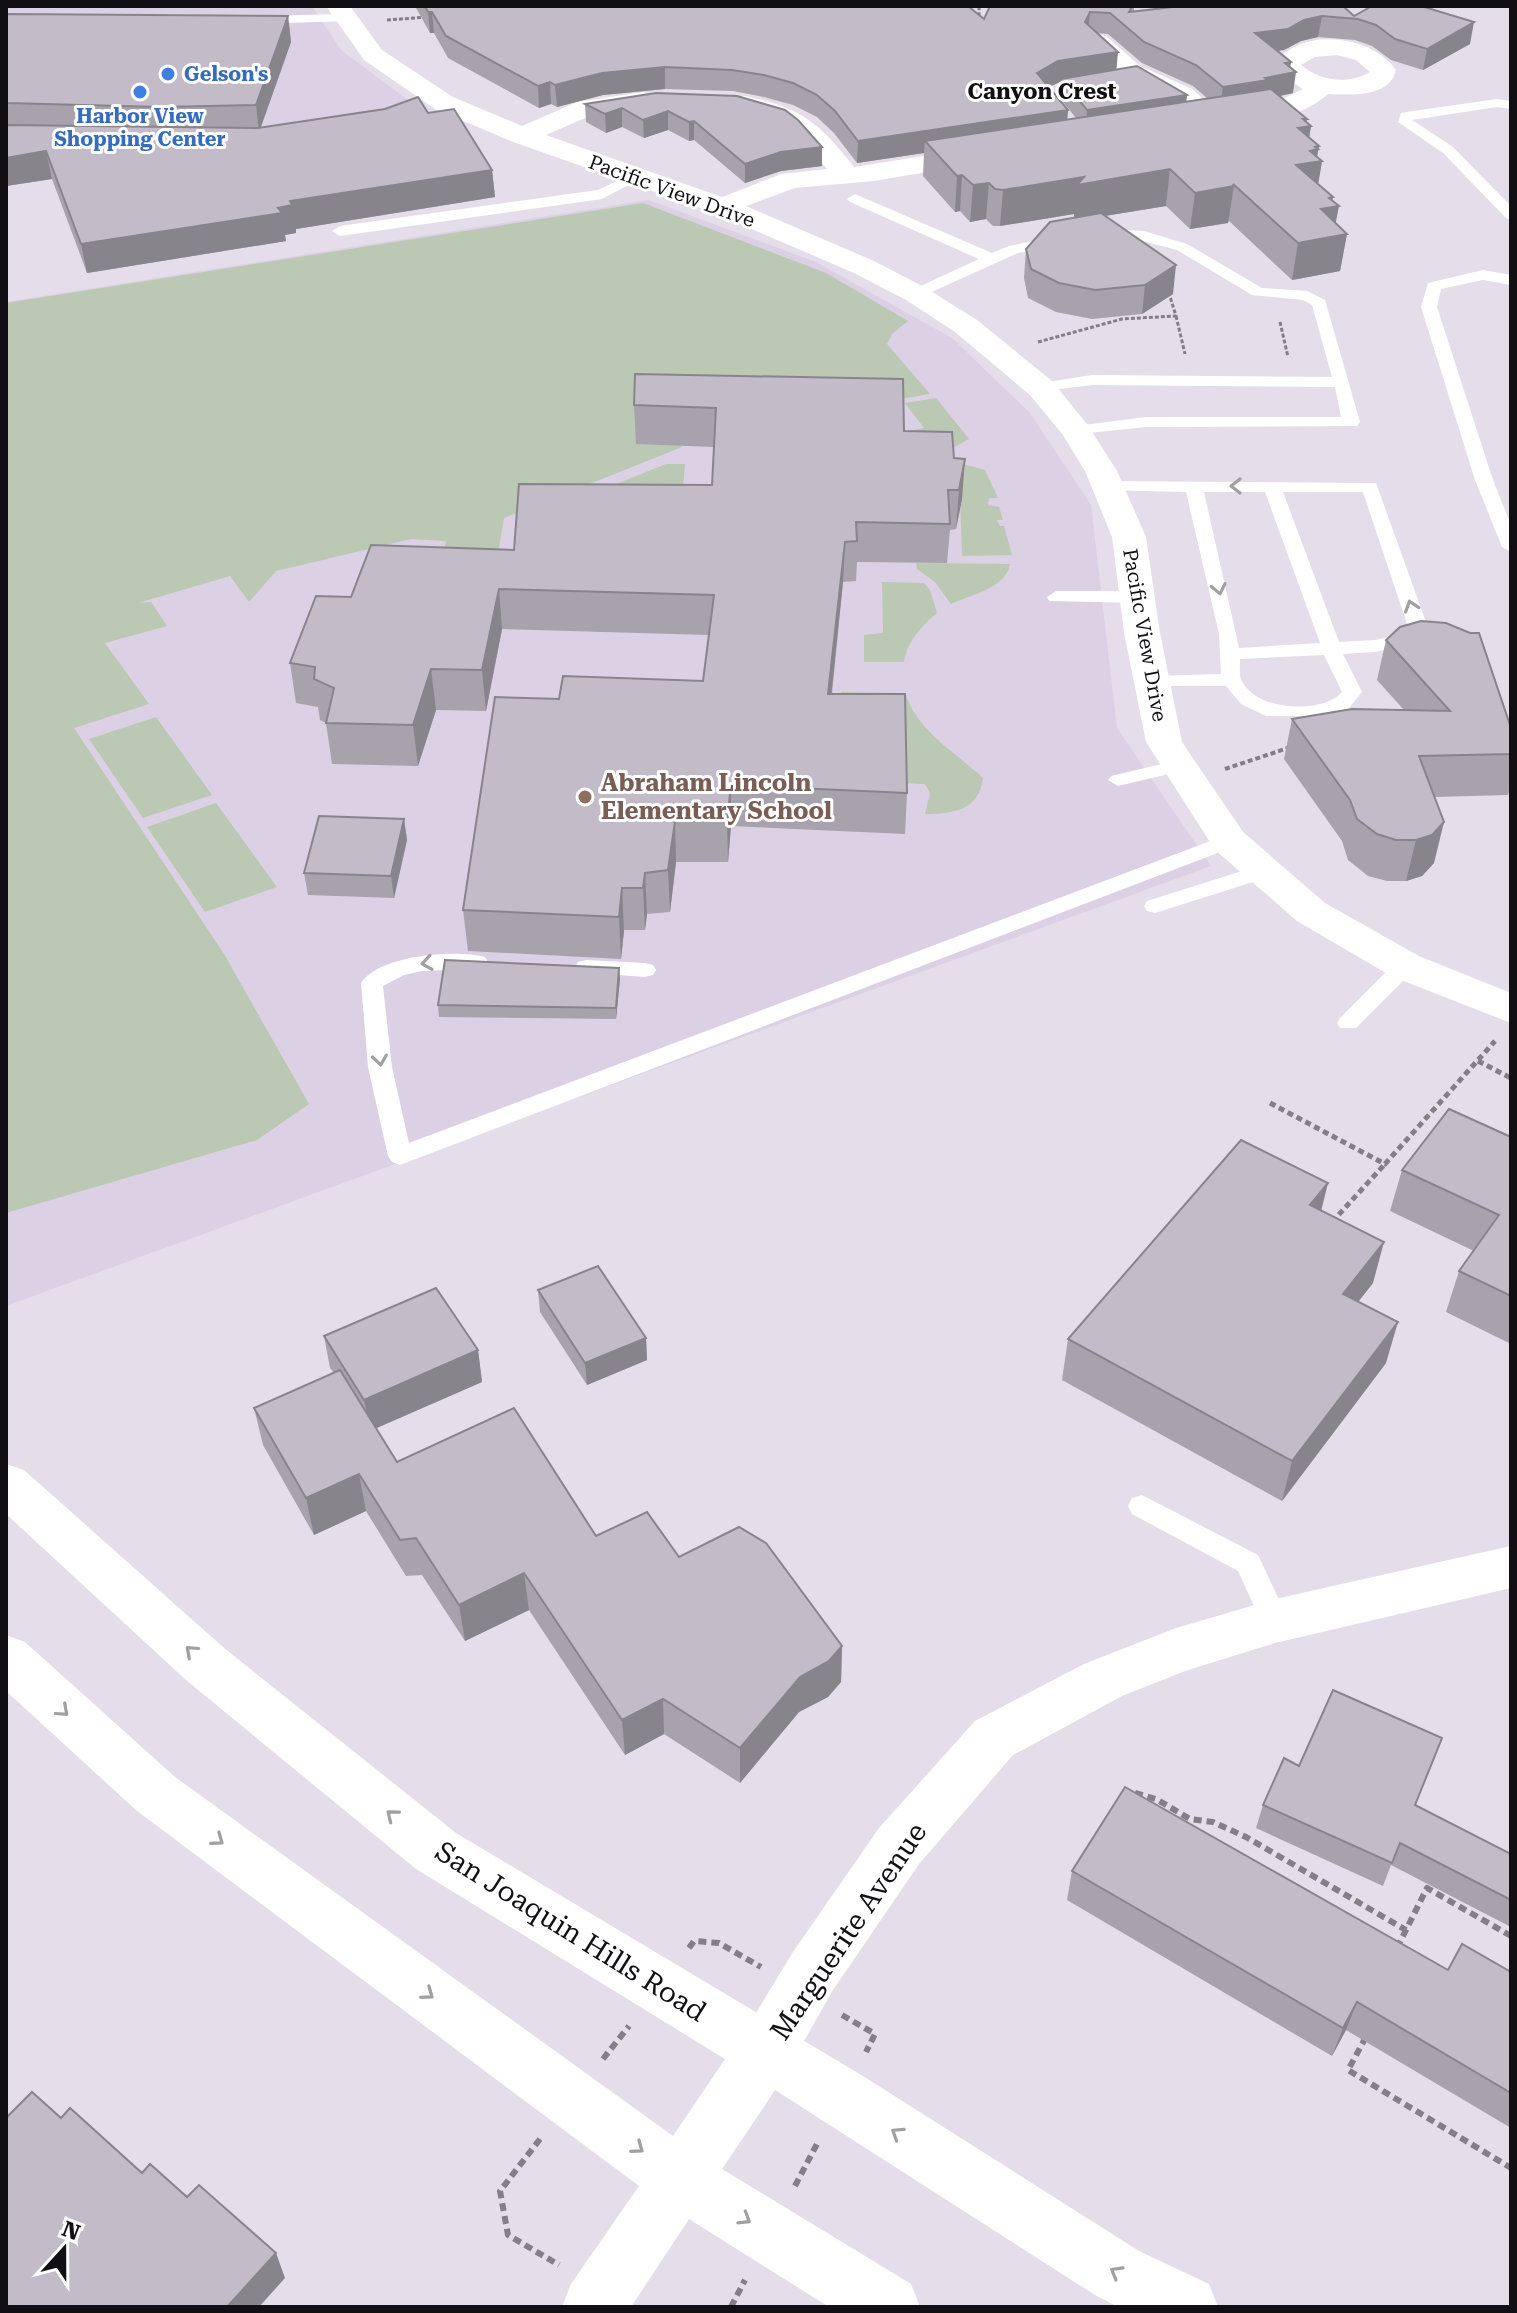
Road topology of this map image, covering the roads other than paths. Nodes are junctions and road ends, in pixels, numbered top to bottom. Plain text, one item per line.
1 (341, 12) edge
2 (239, 20) edge
3 (1097, 41) edge
4 (1140, 77) junction
5 (1112, 81) edge
6 (1321, 86) dead end
7 (671, 101) edge
8 (712, 102) edge
9 (1511, 105) edge
10 (1213, 121) junction
11 (1184, 125) edge
12 (522, 136) junction
13 (1010, 151) edge
14 (633, 177) junction
15 (850, 187) junction
16 (722, 206) junction
17 (1511, 215) edge
18 (340, 231) dead end
19 (992, 259) junction
20 (1511, 280) edge
21 (916, 294) junction
22 (1342, 382) junction
23 (1041, 388) junction
24 (1076, 431) junction
25 (1107, 486) junction
26 (1194, 486) junction
27 (1272, 486) junction
28 (1506, 521) edge
29 (1511, 547) edge
30 (1056, 597) dead end
31 (1137, 597) junction
32 (1331, 648) junction
33 (1230, 654) junction
34 (1231, 680) junction
35 (1152, 682) junction
36 (1179, 766) junction
37 (1118, 780) dead end
38 (1229, 841) junction
39 (1264, 871) junction
40 (1155, 906) dead end
41 (501, 963) edge
42 (565, 966) edge
43 (1405, 966) junction
44 (645, 970) dead end
45 (1511, 1009) edge
46 (1348, 1023) dead end
47 (6, 1484) edge
48 (1142, 1506) dead end
49 (1511, 1567) edge
50 (1275, 1621) junction
51 (6, 1658) edge
52 (766, 2051) junction
53 (678, 2177) junction
54 (594, 2307) edge
55 (888, 2307) edge
56 (1186, 2307) edge

1 - 2 lane
1 - 12 street, Pacific View Drive
3 - 4 street
4 - 5 lane
4 - 10 street
6 - 10 street
7 - 12 street
8 - 15 street
9 - 17 lane
10 - 11 street
12 - 14 street, Pacific View Drive
13 - 15 street
14 - 16 street, Pacific View Drive
14 - 18 lane
15 - 16 street
15 - 19 lane
16 - 21 street, Pacific View Drive
19 - 21 lane
19 - 22 lane
20 - 28 lane
21 - 23 street, Pacific View Drive
22 - 23 lane
22 - 24 lane
23 - 24 street, Pacific View Drive
24 - 25 street, Pacific View Drive
25 - 26 lane
25 - 31 street, Pacific View Drive
27 -> 26 lane
26 -> 33 lane
27 - 32 lane
32 -> 27 lane
28 - 29 lane
30 - 31 lane
31 - 35 street, Pacific View Drive
32 - 33 lane
32 - 34 lane
33 - 34 lane
34 - 35 lane
35 - 36 street, Pacific View Drive
36 - 37 lane
36 - 38 street, Pacific View Drive
38 - 39 street, Pacific View Drive
41 -> 38 lane
39 - 40 lane
39 - 43 street, Pacific View Drive
42 - 44 lane
43 - 45 street, Pacific View Drive
43 - 46 lane
52 -> 47 street, San Joaquin Hills Road
48 - 50 lane
49 - 50 street, Marguerite Avenue
50 - 52 street, Marguerite Avenue
51 -> 53 street
52 - 53 street, Marguerite Avenue
56 -> 52 street, San Joaquin Hills Road
53 - 54 street, Marguerite Avenue
53 -> 55 street

